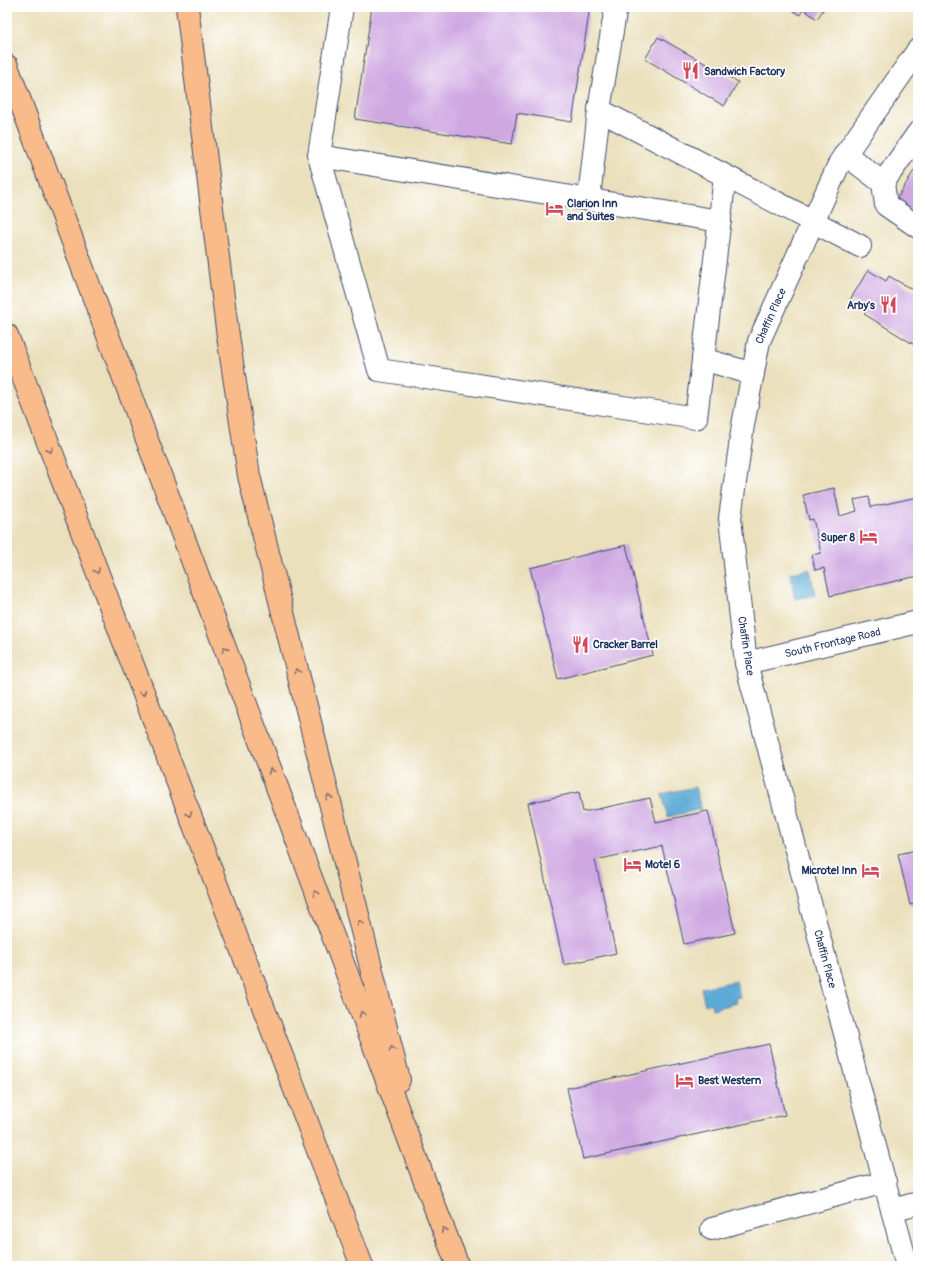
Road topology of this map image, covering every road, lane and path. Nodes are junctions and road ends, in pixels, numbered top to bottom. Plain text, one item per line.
1 (188, 7) edge
2 (342, 7) edge
3 (616, 7) edge
4 (918, 50) edge
5 (7, 66) edge
6 (599, 110) junction
7 (918, 133) edge
8 (845, 154) junction
9 (318, 156) junction
10 (725, 176) junction
11 (883, 183) junction
12 (589, 198) junction
13 (720, 220) junction
14 (813, 222) junction
15 (918, 227) edge
16 (860, 246) dead end
17 (7, 335) edge
18 (703, 359) junction
19 (7, 366) edge
20 (753, 374) junction
21 (41, 425) junction
22 (918, 622) edge
23 (746, 663) junction
24 (425, 1182) junction
25 (884, 1182) junction
26 (918, 1202) edge
27 (892, 1210) junction
28 (712, 1229) dead end
29 (362, 1266) edge
30 (458, 1266) edge
31 (907, 1266) edge

24 -> 1 highway
2 - 9 street
3 - 6 street
4 - 8 street, Chaffin Place
24 -> 5 highway
6 - 10 street
6 - 12 street
7 - 11 street
8 - 11 street
8 - 14 street, Chaffin Place
9 - 12 street
9 - 18 street
10 - 13 street
10 - 14 street
11 - 15 street
12 - 13 street
13 - 18 street
14 - 16 street
14 - 20 street, Chaffin Place
17 - 21 highway
18 - 20 street
19 - 21 highway
20 - 23 street, Chaffin Place
21 -> 29 highway
22 - 23 street, South Frontage Road
23 - 25 street, Chaffin Place
30 -> 24 highway
25 - 27 street, Chaffin Place
25 - 28 street
26 - 27 street
27 - 31 street, Chaffin Place

